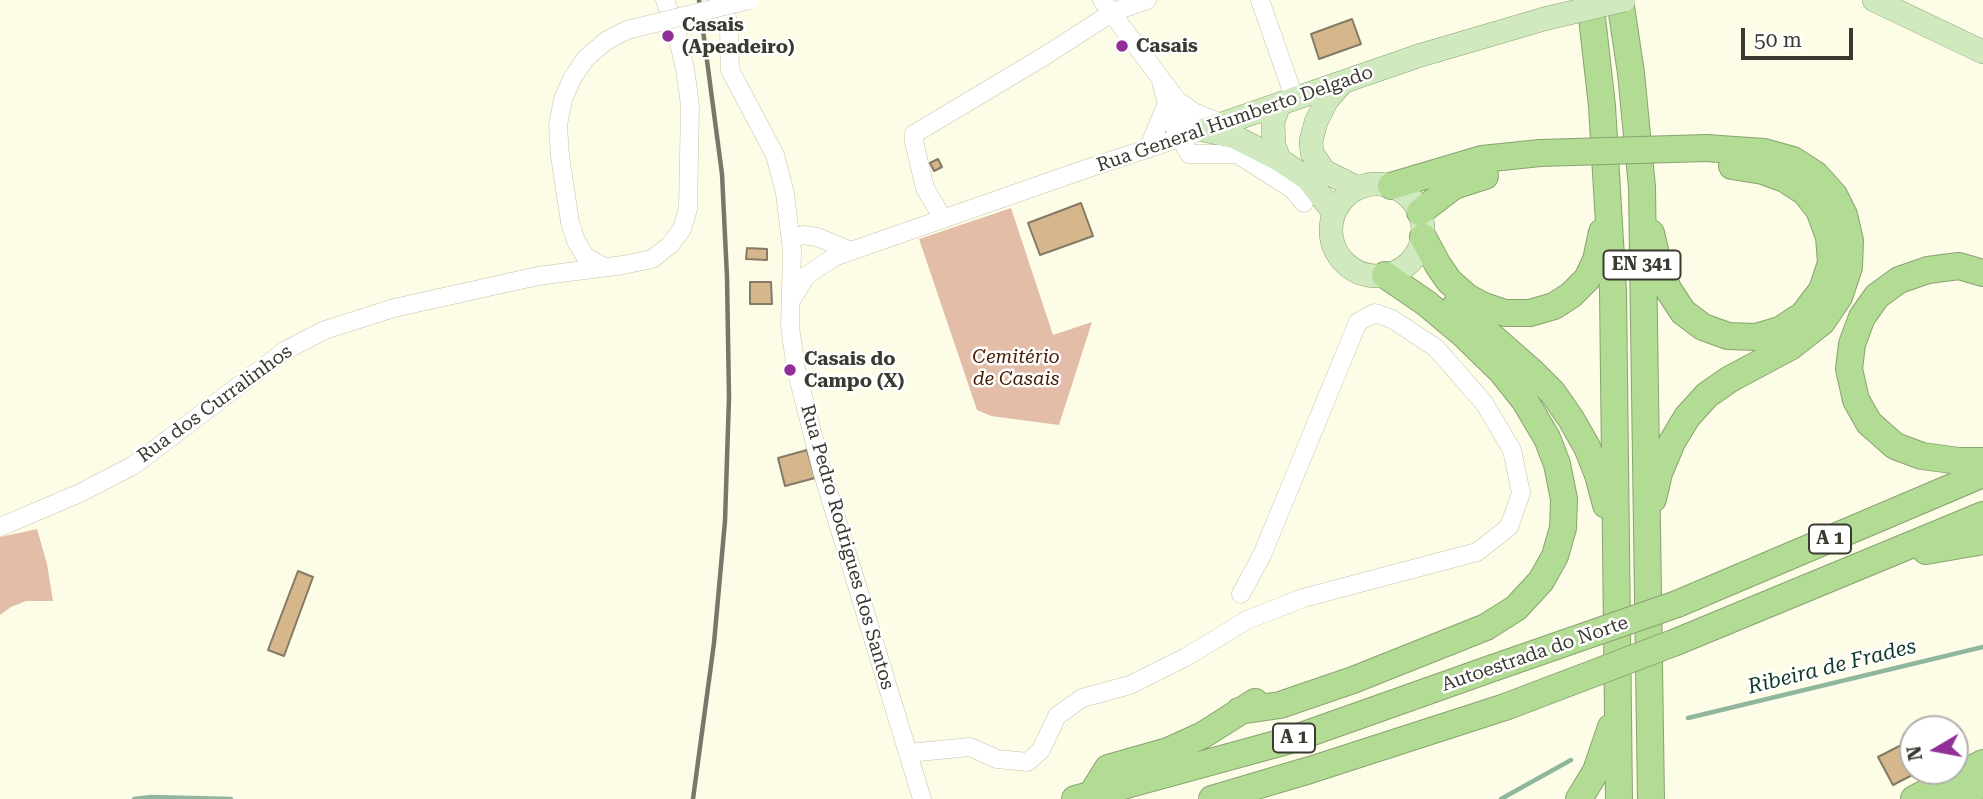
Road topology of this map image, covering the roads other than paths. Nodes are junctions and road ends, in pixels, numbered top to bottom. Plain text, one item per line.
1 (724, 0) edge
2 (749, 0) edge
3 (1147, 0) edge
4 (1260, 0) edge
5 (1590, 0) edge
6 (1622, 0) edge
7 (1874, 0) edge
8 (666, 1) edge
9 (1106, 4) edge
10 (1983, 52) edge
11 (1341, 84) junction
12 (1287, 102) junction
13 (1171, 103) junction
14 (1199, 132) junction
15 (1311, 141) junction
16 (1149, 149) junction
17 (1706, 157) junction
18 (1280, 160) junction
19 (1541, 161) junction
20 (1391, 186) junction
21 (1642, 187) junction
22 (1358, 188) junction
23 (1609, 189) junction
24 (1304, 203) dead end
25 (1334, 213) junction
26 (943, 219) junction
27 (1422, 224) junction
28 (792, 245) junction
29 (842, 254) junction
30 (602, 267) junction
31 (1983, 273) edge
32 (1391, 274) junction
33 (791, 302) junction
34 (1983, 461) edge
35 (1983, 474) edge
36 (1983, 515) edge
37 (0, 527) edge
38 (1645, 532) junction
39 (1983, 541) edge
40 (1615, 556) junction
41 (1876, 560) junction
42 (1241, 594) dead end
43 (1616, 705) junction
44 (908, 753) junction
45 (1983, 763) edge
46 (1983, 784) edge
47 (1654, 791) edge
48 (1083, 797) edge
49 (922, 799) edge
50 (1212, 799) edge
51 (1579, 799) edge
52 (1619, 799) edge
53 (1914, 799) edge
54 (1953, 799) edge

1 - 28 street, Rua Pedro Rodrigues dos Santos
2 - 30 street, bridge
3 - 9 street
4 - 12 street
5 - 23 highway, EN 341
6 - 11 main road, Rua General Humberto Delgado, bridge
6 - 21 highway, EN 341
7 - 10 main road
8 - 30 street, Rua dos Curralinhos
9 - 13 street
9 - 26 street
11 - 12 main road, Rua General Humberto Delgado
11 - 15 main road
12 - 14 main road, Rua General Humberto Delgado
12 - 15 main road
12 - 18 main road
13 - 14 street
13 - 14 street
13 - 16 street
14 - 16 street, Rua General Humberto Delgado
14 - 18 main road
14 - 24 street
15 - 22 main road
16 - 26 street, Rua General Humberto Delgado
17 - 19 highway
17 - 21 highway
17 - 38 highway
18 - 25 main road
19 - 20 highway
19 - 27 highway
20 - 22 main road
20 - 27 main road
21 - 38 highway, EN 341
22 - 25 main road
23 - 27 highway
23 - 40 highway, EN 341
25 - 32 main road
26 - 29 street, Rua General Humberto Delgado
27 - 32 main road
28 - 29 street
28 - 33 street, Rua Pedro Rodrigues dos Santos
29 - 33 street, Rua General Humberto Delgado
30 - 37 street, Rua dos Curralinhos
31 - 34 highway
32 - 40 highway
32 - 48 highway
33 - 44 street, Rua Pedro Rodrigues dos Santos
35 - 48 highway, Autoestrada do Norte / A 1, bridge
36 - 41 highway, Autoestrada do Norte / A 1
38 - 47 highway, EN 341
39 - 41 highway
40 - 43 highway, EN 341
41 - 50 highway, Autoestrada do Norte / A 1, bridge
42 - 44 street
43 - 51 highway
43 - 52 highway, EN 341
44 - 49 street, Rua Pedro Rodrigues dos Santos
45 - 53 highway
46 - 54 highway

